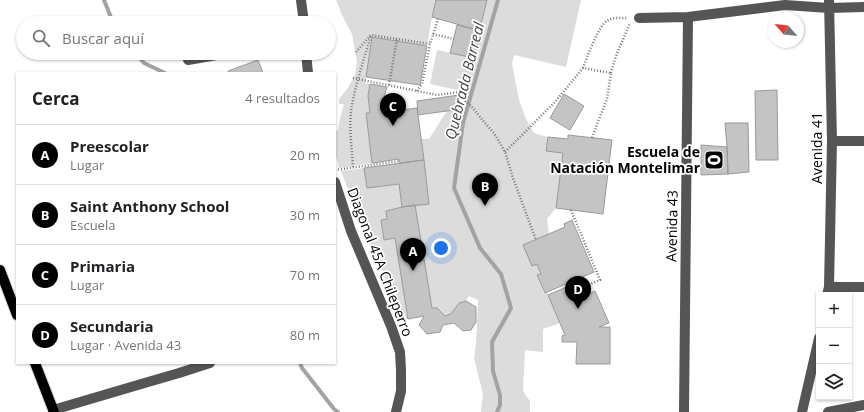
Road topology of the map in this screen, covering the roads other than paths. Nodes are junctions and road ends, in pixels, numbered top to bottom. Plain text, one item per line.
1 (301, 0) edge
2 (788, 2) edge
3 (829, 4) edge
4 (864, 7) edge
5 (303, 16) edge
6 (688, 17) junction
7 (639, 18) dead end
8 (307, 60) edge
9 (308, 72) edge
10 (832, 141) junction
11 (864, 141) edge
12 (336, 185) edge
13 (0, 270) edge
14 (864, 287) edge
15 (4, 290) edge
16 (828, 291) edge
17 (16, 313) edge
18 (816, 351) edge
19 (35, 364) edge
20 (207, 364) edge
21 (864, 405) edge
22 (53, 411) edge
23 (396, 412) edge
24 (684, 412) edge
25 (802, 412) edge
26 (828, 412) edge

1 - 5 street
2 - 3 street
2 - 6 street
3 - 4 street
3 - 10 street, Avenida 41
6 - 7 street
6 - 24 street, Avenida 43
8 - 9 street
10 - 11 street
10 - 16 street, Avenida 41
12 - 23 street, Diagonal 45A Chileperro
13 - 15 main road
14 - 16 street
15 - 17 main road
18 - 25 street
19 - 22 main road
20 - 22 street
21 - 26 street

